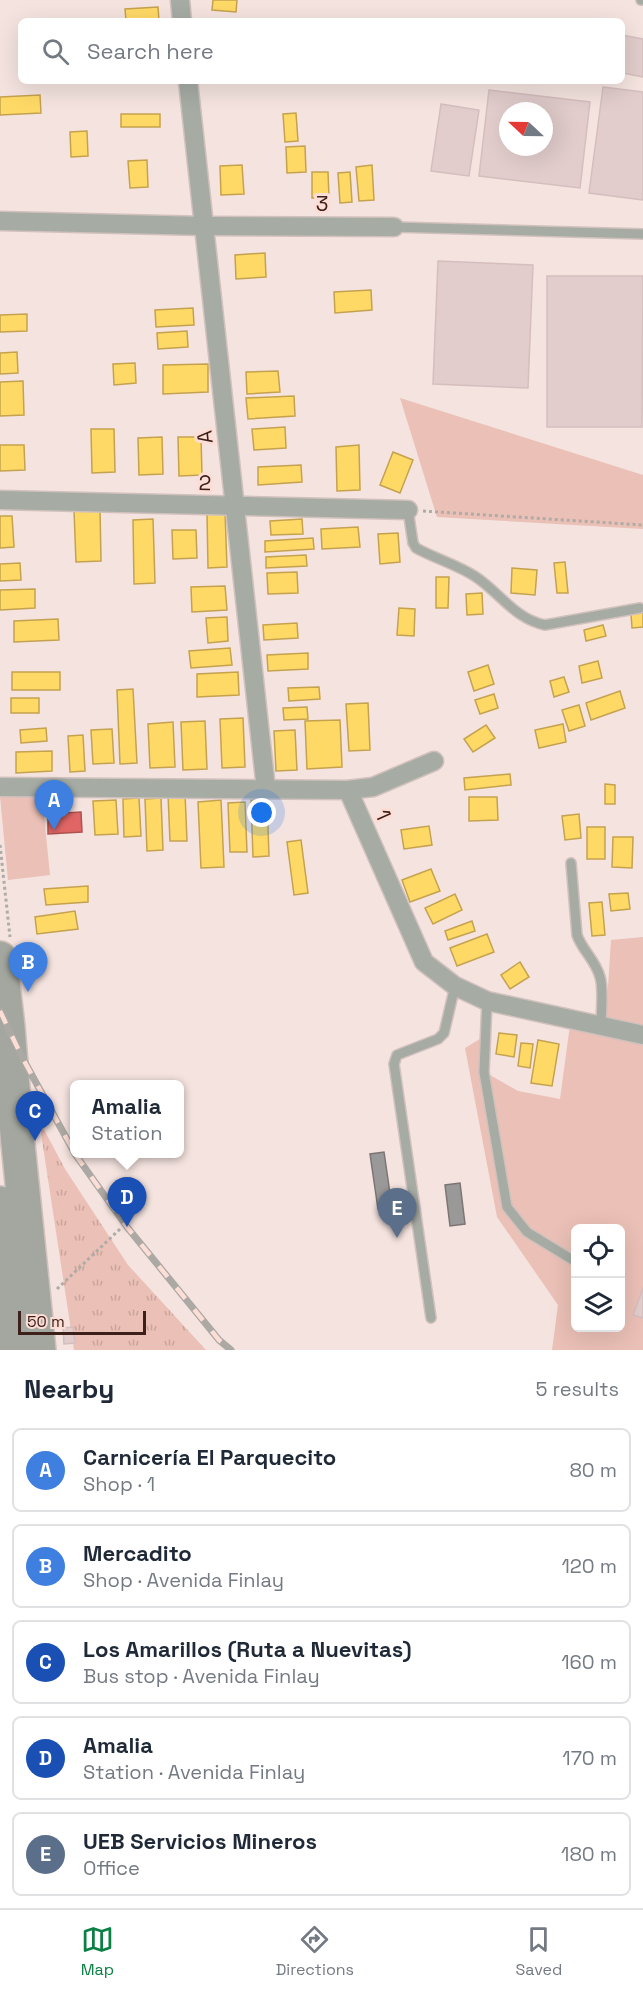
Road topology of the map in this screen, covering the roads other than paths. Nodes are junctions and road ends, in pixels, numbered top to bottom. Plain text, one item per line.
1 (180, 0) edge
2 (182, 18) edge
3 (188, 84) edge
4 (0, 221) edge
5 (204, 226) junction
6 (394, 227) joint
7 (643, 234) edge
8 (0, 500) edge
9 (235, 506) junction
10 (408, 510) joint
11 (639, 608) dead end
12 (434, 761) dead end
13 (0, 787) edge
14 (266, 789) junction
15 (348, 790) junction
16 (571, 863) dead end
17 (0, 958) edge
18 (455, 986) junction
19 (487, 1001) junction
20 (601, 1026) junction
21 (643, 1035) edge
22 (8, 1121) edge
23 (0, 1203) edge
24 (571, 1259) edge
25 (431, 1318) dead end
26 (16, 1350) edge
27 (39, 1350) edge

1 - 2 street
3 - 5 street, A
4 - 5 street, 3
5 - 6 street, 3
5 - 9 street, A
6 - 7 lane, 3
8 - 9 street, 2
9 - 10 street, 2
9 - 14 street, A
10 - 11 lane
12 - 15 street
13 - 14 street
14 - 15 street
15 - 18 street, 1
16 - 20 lane
17 - 22 highway
18 - 19 street, 1
18 - 25 lane
19 - 20 street, 1
19 - 24 lane
20 - 21 street, 1
22 - 27 highway
23 - 26 highway

